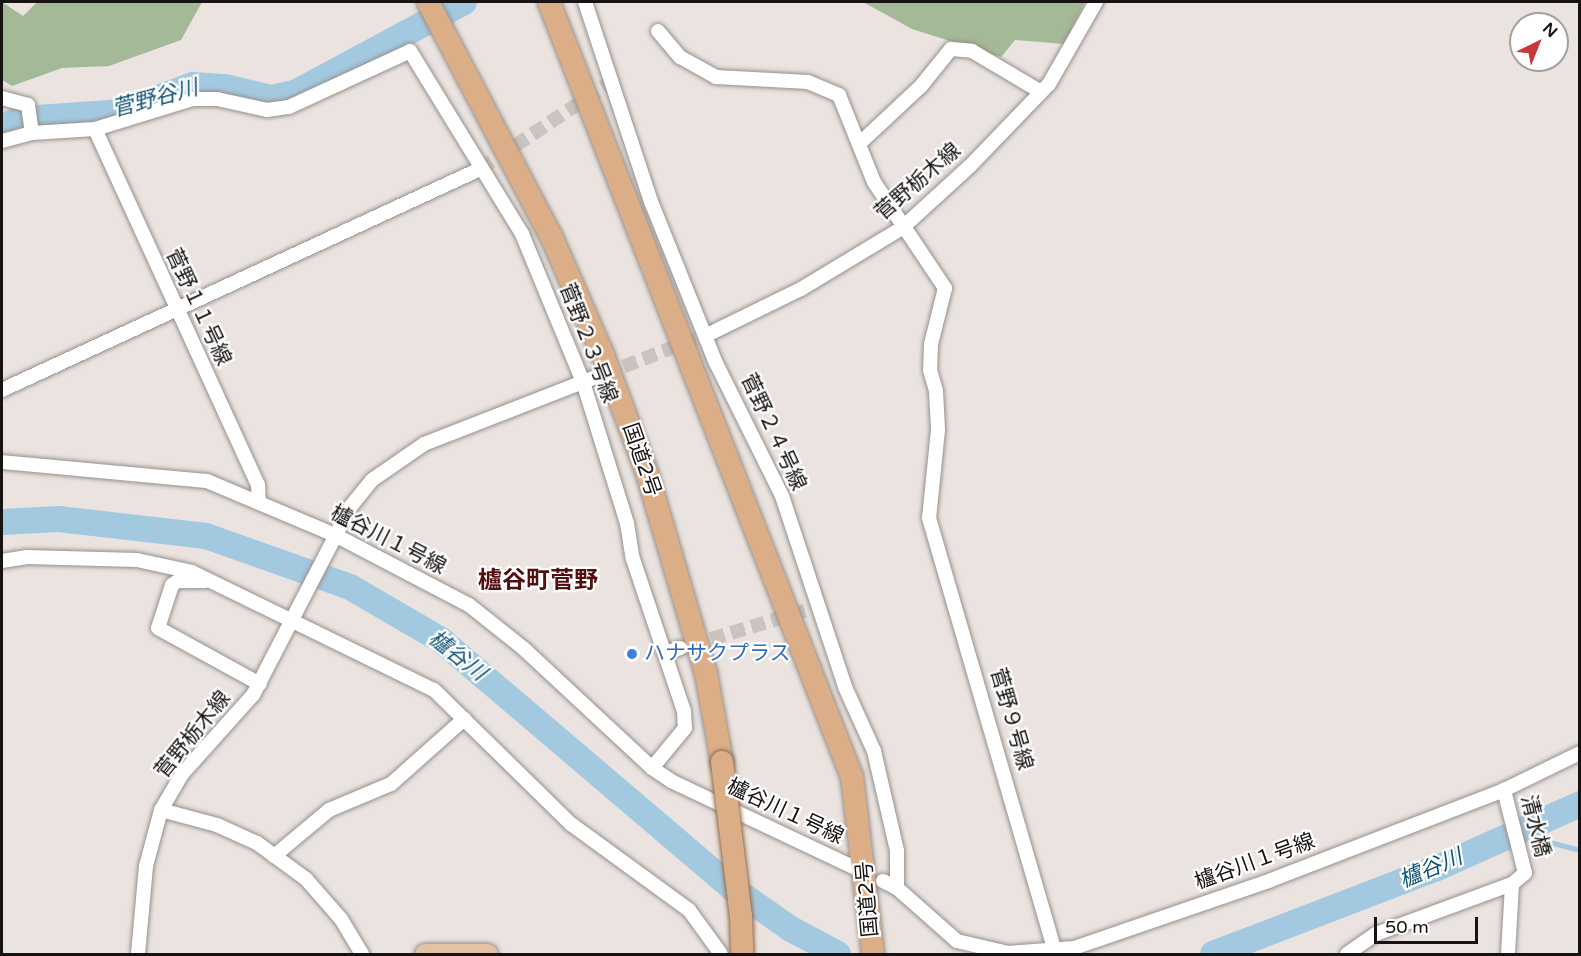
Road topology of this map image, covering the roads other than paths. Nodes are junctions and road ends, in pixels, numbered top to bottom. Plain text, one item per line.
1 (549, 2) edge
2 (585, 2) edge
3 (1096, 2) edge
4 (429, 3) edge
5 (658, 31) dead end
6 (1041, 92) junction
7 (2, 98) edge
8 (95, 129) junction
9 (33, 133) junction
10 (2, 141) edge
11 (860, 142) junction
12 (480, 169) junction
13 (902, 228) junction
14 (176, 309) junction
15 (711, 333) tunnel mouth
16 (590, 380) junction
17 (2, 390) edge
18 (2, 462) edge
19 (259, 503) junction
20 (335, 535) junction
21 (2, 561) edge
22 (210, 581) junction
23 (294, 621) junction
24 (680, 648) tunnel mouth
25 (665, 653) junction
26 (260, 684) junction
27 (464, 719) junction
28 (1580, 753) edge
29 (652, 768) junction
30 (1504, 790) junction
31 (161, 810) junction
32 (274, 856) junction
33 (857, 869) dead end
34 (883, 881) dead end
35 (1512, 884) junction
36 (897, 888) junction
37 (1055, 952) edge
38 (138, 954) edge
39 (362, 954) edge
40 (425, 954) edge
41 (487, 954) edge
42 (721, 954) edge
43 (742, 954) edge
44 (873, 954) edge
45 (1347, 954) edge
46 (1508, 954) edge

1 - 44 highway, 国道2号
2 - 36 street, 菅野２４号線
3 - 6 street, 菅野栃木線
4 - 43 highway, 国道2号, bridge
5 - 11 street, 菅野９号線
6 - 11 street
6 - 13 street, 菅野栃木線
7 - 9 street
8 - 9 street
8 - 12 street, 菅野２３号線
8 - 14 street, 菅野１１号線
9 - 10 street
11 - 13 street, 菅野９号線
12 - 14 street
12 - 16 street, 菅野２３号線
13 - 15 street, 菅野栃木線
13 - 37 street, 菅野９号線
14 - 17 street
14 - 19 street, 菅野１１号線
16 - 20 street
16 - 25 street, 菅野２３号線
18 - 19 street, 櫨谷川１号線
19 - 20 street, 櫨谷川１号線
20 - 23 street, 菅野栃木線
20 - 29 street, 櫨谷川１号線
21 - 22 street
22 - 23 street
22 - 26 street
23 - 26 street, 菅野栃木線
23 - 27 street
24 - 25 street
25 - 29 street, 菅野２３号線
26 - 31 street, 菅野栃木線
27 - 32 street
27 - 42 street
28 - 30 street, 櫨谷川１号線
29 - 33 street, 櫨谷川１号線
30 - 35 street, 清水橋
30 - 37 street, 櫨谷川１号線
31 - 32 street
31 - 38 street, 菅野栃木線
32 - 39 street
34 - 36 street, 櫨谷川１号線
35 - 45 street
35 - 46 street
36 - 37 street, 櫨谷川１号線
40 - 41 main road

